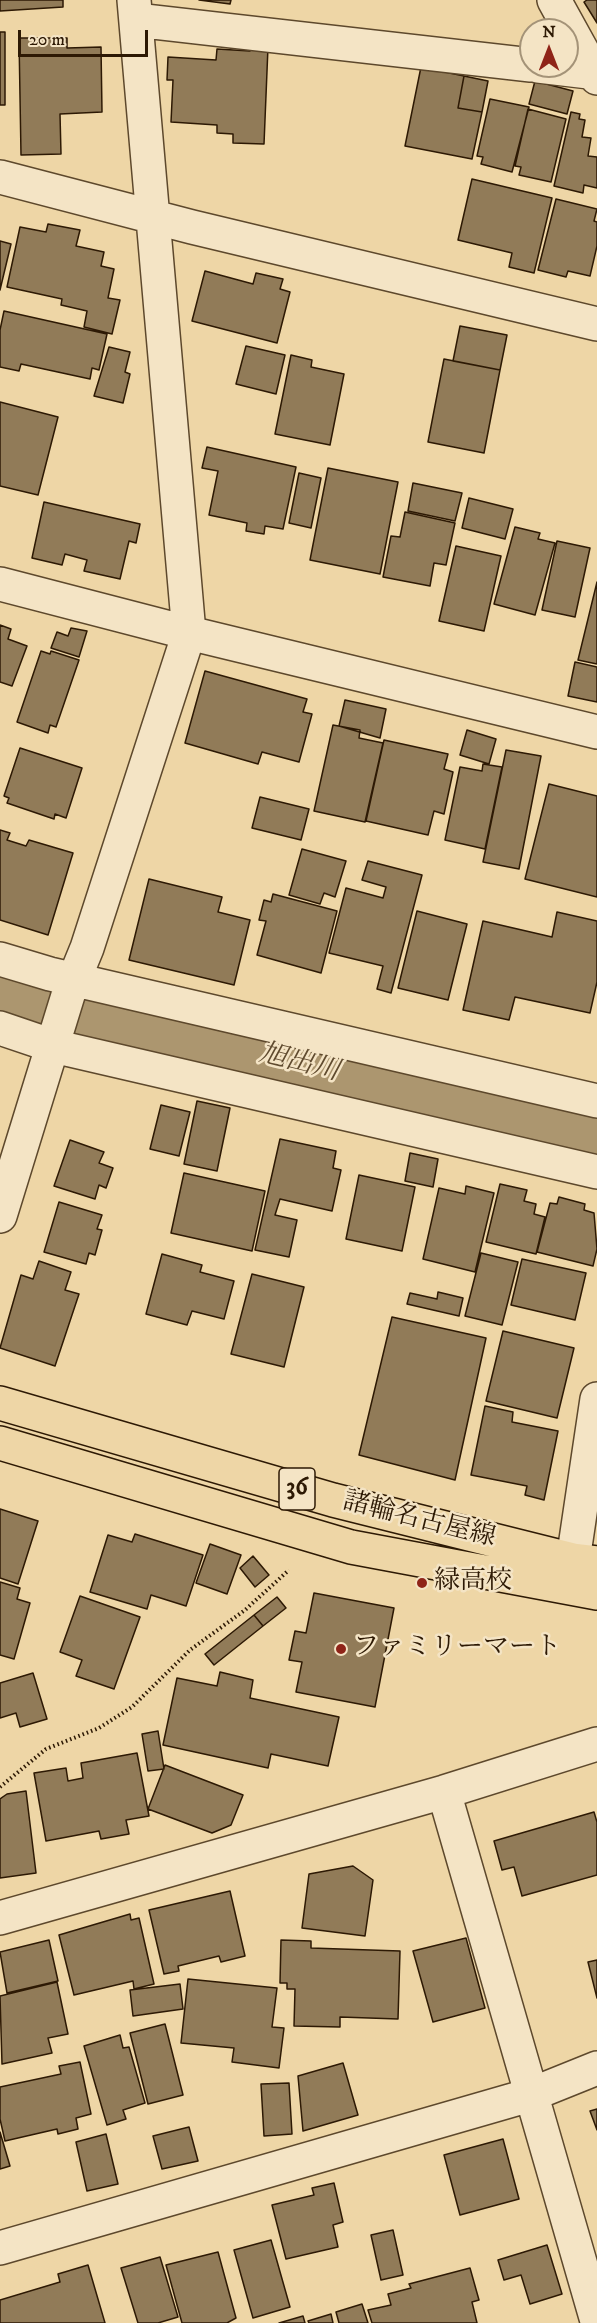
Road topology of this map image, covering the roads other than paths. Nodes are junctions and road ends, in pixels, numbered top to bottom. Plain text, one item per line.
1 (554, 0) edge
2 (135, 10) edge
3 (519, 63) edge
4 (579, 72) edge
5 (596, 75) edge
6 (0, 177) edge
7 (150, 216) junction
8 (597, 324) edge
9 (0, 584) edge
10 (189, 633) junction
11 (597, 732) edge
12 (0, 959) edge
13 (64, 1010) junction
14 (0, 1029) edge
15 (597, 1101) edge
16 (597, 1172) edge
17 (0, 1216) edge
18 (597, 1399) edge
19 (0, 1403) edge
20 (0, 1443) edge
21 (584, 1576) edge
22 (597, 1744) edge
23 (444, 1792) junction
24 (0, 1918) edge
25 (597, 2068) edge
26 (530, 2095) junction
27 (0, 2248) edge
28 (597, 2322) edge

1 - 5 street
2 - 3 street
2 - 7 street
4 - 5 street
6 - 7 street
7 - 8 street
7 - 10 street
9 - 10 street
10 - 11 street
10 - 13 street
12 - 13 street
13 - 14 street
13 - 15 street
13 - 16 street
13 - 17 street
18 - 21 street
19 - 21 main road, 諸輪名古屋線 / 36
20 - 21 main road, 諸輪名古屋線 / 36
22 - 23 street
23 - 24 street
23 - 26 street
25 - 26 street
26 - 27 street
26 - 28 street

